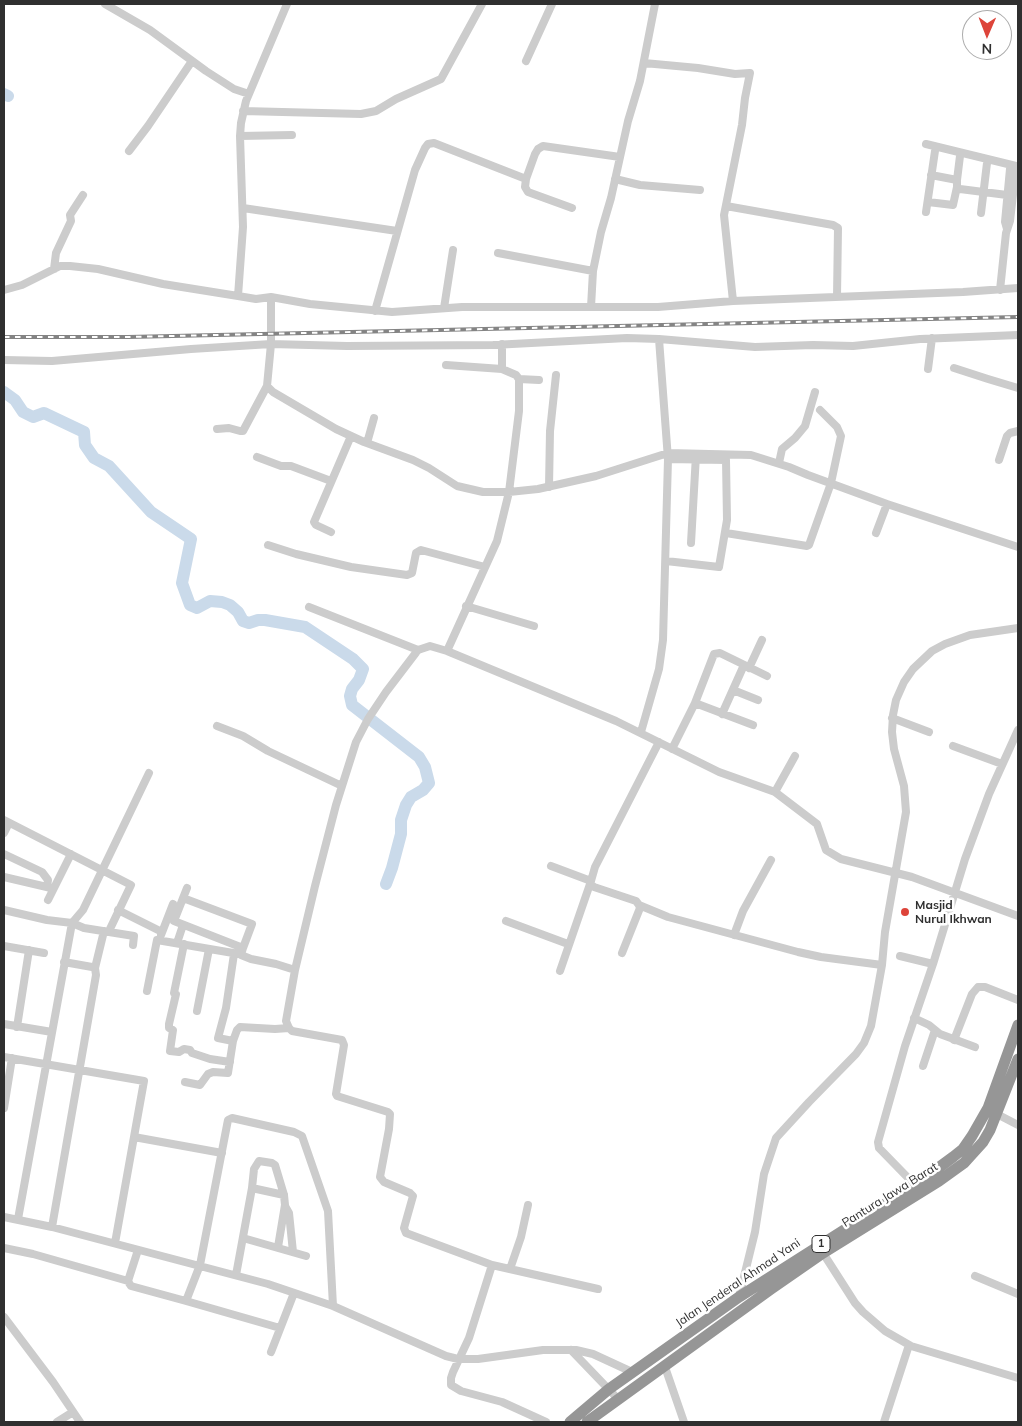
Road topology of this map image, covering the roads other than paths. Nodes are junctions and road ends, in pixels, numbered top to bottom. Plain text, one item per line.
1 (105, 4) edge
2 (287, 4) edge
3 (482, 4) edge
4 (552, 4) edge
5 (656, 4) edge
6 (192, 61) junction
7 (526, 61) dead end
8 (644, 64) junction
9 (249, 94) junction
10 (244, 111) junction
11 (292, 135) dead end
12 (240, 136) junction
13 (926, 144) dead end
14 (128, 151) dead end
15 (935, 151) dead end
16 (960, 156) dead end
17 (620, 158) junction
18 (987, 163) dead end
19 (1018, 166) edge
20 (931, 175) junction
21 (526, 179) junction
22 (615, 179) junction
23 (957, 184) junction
24 (700, 190) dead end
25 (984, 192) junction
26 (83, 195) dead end
27 (928, 202) junction
28 (726, 206) junction
29 (243, 208) junction
30 (572, 208) dead end
31 (926, 212) dead end
32 (981, 212) dead end
33 (1018, 225) edge
34 (1007, 226) junction
35 (397, 232) junction
36 (453, 250) dead end
37 (498, 253) dead end
38 (54, 269) junction
39 (593, 271) junction
40 (1018, 288) edge
41 (4, 290) edge
42 (1000, 290) junction
43 (238, 296) junction
44 (837, 297) junction
45 (271, 298) junction
46 (733, 301) junction
47 (444, 308) junction
48 (592, 308) junction
49 (375, 311) junction
50 (1018, 335) edge
51 (932, 338) junction
52 (659, 339) junction
53 (271, 344) junction
54 (502, 344) junction
55 (4, 360) edge
56 (446, 365) dead end
57 (954, 368) dead end
58 (502, 369) junction
59 (928, 369) dead end
60 (556, 375) dead end
61 (519, 379) junction
62 (539, 380) dead end
63 (267, 386) junction
64 (1018, 388) edge
65 (815, 392) dead end
66 (820, 410) dead end
67 (374, 418) dead end
68 (217, 430) dead end
69 (1018, 431) edge
70 (351, 436) junction
71 (367, 443) junction
72 (668, 456) junction
73 (696, 456) junction
74 (256, 457) dead end
75 (726, 457) junction
76 (999, 460) dead end
77 (779, 463) junction
78 (331, 481) junction
79 (831, 483) junction
80 (549, 487) junction
81 (509, 492) junction
82 (888, 504) junction
83 (331, 532) dead end
84 (876, 533) dead end
85 (726, 534) junction
86 (691, 543) dead end
87 (268, 545) dead end
88 (1018, 547) edge
89 (666, 561) junction
90 (484, 567) junction
91 (309, 606) dead end
92 (466, 606) junction
93 (534, 626) dead end
94 (1018, 628) edge
95 (762, 640) dead end
96 (418, 650) junction
97 (447, 651) junction
98 (747, 666) junction
99 (767, 676) dead end
100 (733, 690) junction
101 (758, 700) dead end
102 (695, 702) junction
103 (722, 714) junction
104 (892, 718) junction
105 (753, 725) dead end
106 (217, 726) dead end
107 (1018, 730) edge
108 (641, 732) junction
109 (929, 732) dead end
110 (659, 742) junction
111 (952, 746) dead end
112 (672, 749) junction
113 (795, 756) dead end
114 (1002, 764) junction
115 (149, 774) dead end
116 (342, 786) junction
117 (775, 792) junction
118 (6, 821) edge
119 (4, 833) edge
120 (4, 854) edge
121 (71, 854) junction
122 (771, 860) dead end
123 (551, 866) dead end
124 (102, 869) junction
125 (896, 873) junction
126 (4, 877) edge
127 (590, 882) junction
128 (51, 888) junction
129 (187, 888) dead end
130 (956, 893) junction
131 (183, 898) junction
132 (48, 900) dead end
133 (173, 904) dead end
134 (639, 904) junction
135 (4, 910) edge
136 (118, 910) junction
137 (1018, 916) edge
138 (506, 921) dead end
139 (72, 923) junction
140 (183, 925) junction
141 (107, 931) junction
142 (734, 935) junction
143 (181, 944) junction
144 (568, 944) junction
145 (133, 945) dead end
146 (4, 946) edge
147 (209, 949) junction
148 (29, 950) junction
149 (240, 952) junction
150 (44, 953) dead end
151 (622, 953) dead end
152 (900, 956) dead end
153 (64, 962) junction
154 (934, 964) junction
155 (882, 965) junction
156 (95, 968) junction
157 (295, 970) junction
158 (560, 971) dead end
159 (147, 991) dead end
160 (1018, 1000) edge
161 (197, 1011) dead end
162 (914, 1018) junction
163 (4, 1024) edge
164 (1018, 1025) edge
165 (17, 1026) junction
166 (289, 1028) junction
167 (935, 1030) junction
168 (52, 1032) junction
169 (954, 1040) junction
170 (233, 1042) junction
171 (975, 1047) dead end
172 (8, 1058) edge
173 (1018, 1059) edge
174 (230, 1062) junction
175 (46, 1064) junction
176 (923, 1066) dead end
177 (80, 1069) junction
178 (185, 1082) dead end
179 (5, 1090) edge
180 (4, 1108) edge
181 (993, 1111) junction
182 (1018, 1125) edge
183 (134, 1137) junction
184 (222, 1153) junction
185 (915, 1185) junction
186 (252, 1188) junction
187 (284, 1195) junction
188 (528, 1205) dead end
189 (285, 1206) junction
190 (4, 1217) edge
191 (18, 1219) junction
192 (52, 1227) junction
193 (243, 1238) junction
194 (115, 1243) junction
195 (278, 1247) junction
196 (4, 1248) edge
197 (138, 1250) junction
198 (293, 1252) junction
199 (823, 1252) junction
200 (306, 1256) dead end
201 (492, 1265) junction
202 (200, 1266) junction
203 (510, 1269) junction
204 (236, 1275) junction
205 (975, 1276) dead end
206 (128, 1281) junction
207 (598, 1290) dead end
208 (294, 1293) junction
209 (1018, 1294) edge
210 (739, 1298) junction
211 (186, 1301) junction
212 (333, 1306) junction
213 (4, 1317) edge
214 (280, 1328) junction
215 (909, 1345) junction
216 (571, 1350) junction
217 (271, 1352) dead end
218 (458, 1359) junction
219 (665, 1367) junction
220 (632, 1372) junction
221 (1018, 1378) edge
222 (609, 1389) junction
223 (618, 1399) junction
224 (73, 1412) junction
225 (57, 1422) edge
226 (80, 1422) edge
227 (546, 1422) edge
228 (570, 1422) edge
229 (587, 1422) edge
230 (684, 1422) edge
231 (884, 1422) edge

1 - 6 street
2 - 9 street
3 - 10 street
4 - 7 street
5 - 8 street
6 - 9 street
6 - 14 street
8 - 17 street
8 - 28 street
9 - 10 street
10 - 12 street
11 - 12 street
12 - 29 street
13 - 19 street
15 - 20 street
16 - 23 street
17 - 21 street
17 - 22 street
18 - 25 street
20 - 23 street
20 - 27 street
21 - 30 street
21 - 35 street
22 - 24 street
22 - 39 street
23 - 25 street
23 - 27 street
25 - 32 street
25 - 34 street
26 - 38 street
27 - 31 street
28 - 44 street
28 - 46 street
29 - 35 street
29 - 43 street
33 - 34 street
34 - 42 street
35 - 49 street
36 - 47 street
37 - 39 street
38 - 41 street
38 - 43 street
39 - 48 street
40 - 42 street
42 - 44 street
43 - 45 street
44 - 46 street
45 - 49 street
45 - 53 street
46 - 48 street
47 - 48 street
47 - 49 street
50 - 51 street
51 - 52 street
51 - 59 street
52 - 54 street
52 - 72 street
53 - 54 street
53 - 55 street
53 - 63 street
54 - 58 street
56 - 58 street
57 - 64 street
58 - 61 street
60 - 80 street
61 - 62 street
61 - 81 street
63 - 68 street
63 - 70 street
65 - 77 street
66 - 79 street
67 - 71 street
69 - 76 street
70 - 71 street
70 - 78 street
71 - 81 street
72 - 73 street
72 - 80 street
72 - 89 street
73 - 75 street
73 - 86 street
74 - 78 street
75 - 77 street
75 - 85 street
77 - 79 street
78 - 83 street
79 - 82 street
79 - 85 street
80 - 81 street
81 - 90 street
82 - 84 street
82 - 88 street
85 - 89 street
87 - 90 street
89 - 108 street
90 - 92 street
91 - 96 street
92 - 93 street
92 - 97 street
94 - 104 street
95 - 98 street
96 - 97 street
96 - 116 street
97 - 108 street
98 - 99 street
98 - 100 street
98 - 102 street
100 - 101 street
100 - 103 street
102 - 103 street
102 - 112 street
103 - 105 street
104 - 109 street
104 - 125 street
106 - 116 street
107 - 114 street
108 - 110 street
110 - 112 street
110 - 127 street
111 - 114 street
112 - 117 street
113 - 117 street
114 - 130 street
115 - 124 street
116 - 157 street
117 - 125 street
118 - 119 street
118 - 121 street
120 - 128 street
121 - 124 street
121 - 128 street
122 - 142 street
123 - 127 street
124 - 136 street
124 - 139 street
125 - 130 street
125 - 155 street
126 - 128 street
127 - 134 street
127 - 144 street
128 - 132 street
129 - 131 street
130 - 137 street
130 - 154 street
131 - 140 street
131 - 149 street
133 - 136 street
134 - 142 street
134 - 151 street
135 - 139 street
136 - 141 street
138 - 144 street
139 - 141 street
139 - 153 street
140 - 143 street
140 - 149 street
141 - 145 street
141 - 156 street
142 - 155 street
143 - 147 street
143 - 159 street
143 - 174 street
144 - 158 street
146 - 148 street
147 - 149 street
147 - 161 street
148 - 150 street
148 - 165 street
149 - 157 street
149 - 170 street
152 - 154 street
153 - 156 street
153 - 168 street
154 - 162 street
155 - 210 street
156 - 177 street
157 - 166 street
160 - 169 street
162 - 167 street
162 - 185 street
163 - 165 street
164 - 181 highway, Jalan Jenderal Ahmad Yani / 1
165 - 168 street
166 - 170 street
166 - 201 street
167 - 169 street
167 - 176 street
168 - 175 street
169 - 171 street
170 - 174 street
172 - 175 street
172 - 179 street
173 - 181 highway, Pantura Jawa Barat / 1
174 - 178 street
175 - 177 street
175 - 191 street
177 - 183 street
177 - 192 street
179 - 180 street
181 - 182 street
181 - 185 highway, Jalan Jenderal Ahmad Yani / 1
181 - 199 highway, Pantura Jawa Barat / 1
183 - 184 street
183 - 194 street
184 - 202 street
184 - 212 street
185 - 210 highway, Jalan Jenderal Ahmad Yani / 1
186 - 187 street
186 - 187 street
186 - 193 street
187 - 189 street
188 - 203 street
189 - 195 street
189 - 198 street
190 - 191 street
191 - 192 street
192 - 194 street
193 - 195 street
193 - 204 street
194 - 197 street
195 - 198 street
196 - 206 street
197 - 202 street
197 - 206 street
198 - 200 street
199 - 215 street
199 - 219 highway, Pantura Jawa Barat / 1
201 - 203 street
201 - 218 street
202 - 204 street
202 - 211 street
203 - 207 street
204 - 208 street
205 - 209 street
206 - 211 street
208 - 212 street
208 - 214 street
210 - 220 highway, Jalan Jenderal Ahmad Yani / 1
211 - 214 street
212 - 218 street
213 - 224 street
214 - 217 street
215 - 221 street
215 - 231 street
216 - 218 street
216 - 220 street
216 - 222 street
218 - 227 street
219 - 223 highway, Pantura Jawa Barat / 1
219 - 230 street
220 - 222 highway, Jalan Jenderal Ahmad Yani / 1
222 - 223 street
222 - 228 highway, Jalan Jenderal Ahmad Yani / 1
223 - 229 highway, Pantura Jawa Barat / 1
224 - 225 street
224 - 226 street

